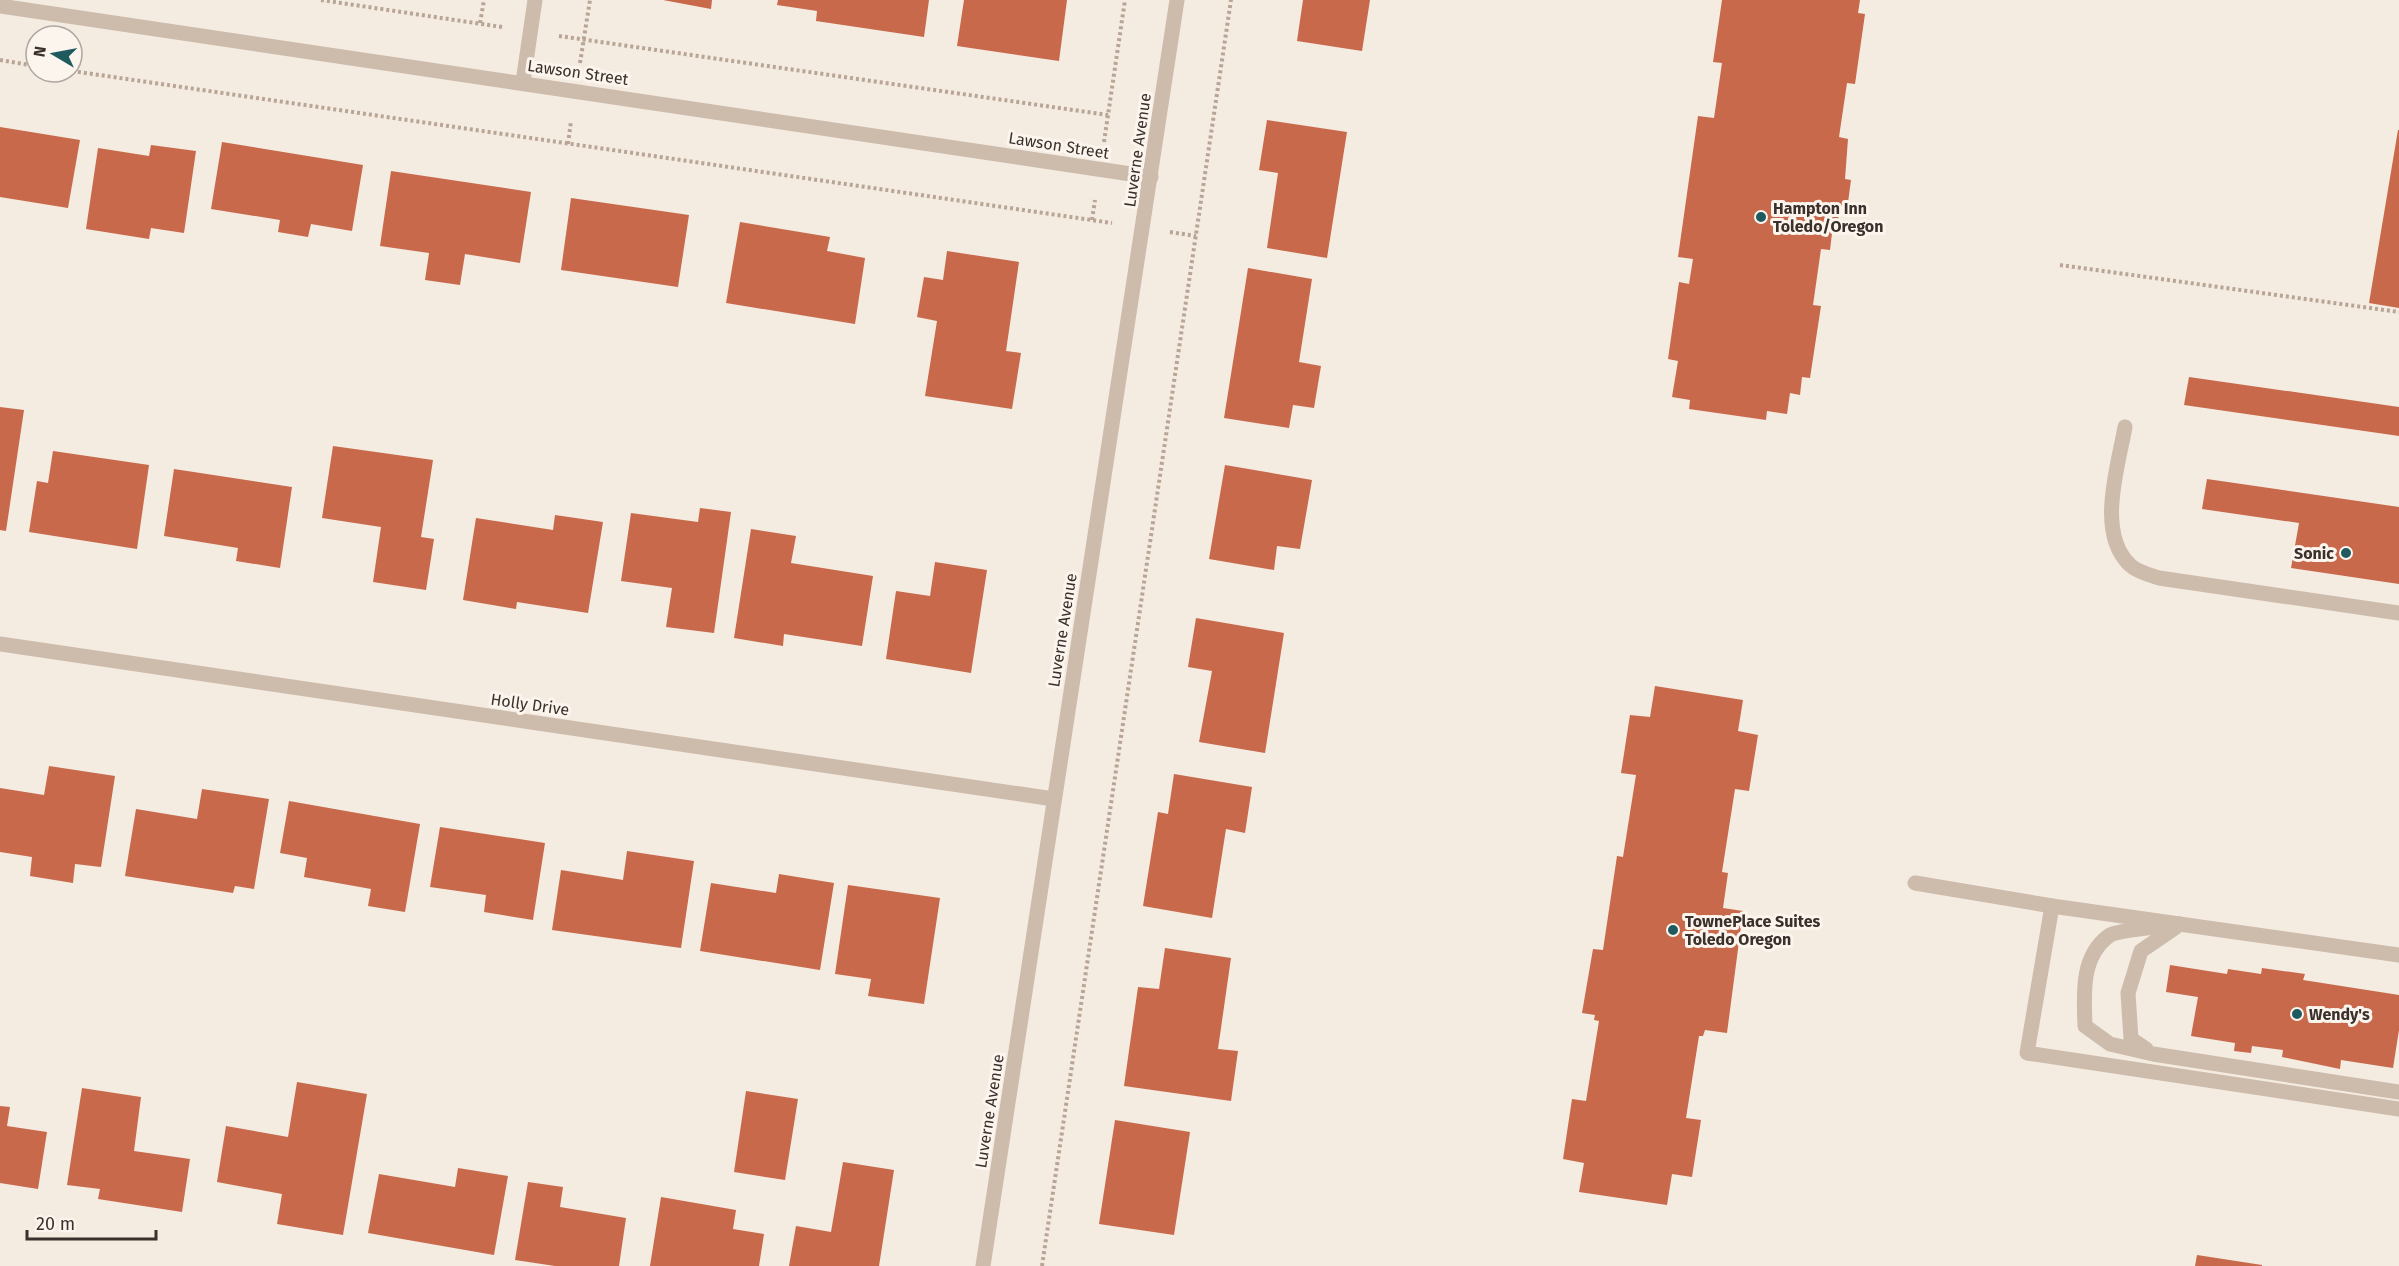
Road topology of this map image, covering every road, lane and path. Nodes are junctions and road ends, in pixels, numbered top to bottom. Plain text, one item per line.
1 (321, 0) edge
2 (484, 0) edge
3 (535, 0) edge
4 (1125, 0) edge
5 (1177, 0) edge
6 (1231, 0) edge
7 (0, 6) edge
8 (480, 23) junction
9 (530, 32) junction
10 (0, 60) edge
11 (24, 64) edge
12 (84, 73) edge
13 (523, 82) junction
14 (1108, 116) junction
15 (1100, 170) junction
16 (1151, 177) junction
17 (1092, 220) junction
18 (1143, 228) junction
19 (1196, 236) junction
20 (2060, 265) dead end
21 (2399, 312) edge
22 (2125, 428) dead end
23 (2399, 613) edge
24 (0, 644) edge
25 (1054, 799) junction
26 (1915, 883) dead end
27 (2052, 906) junction
28 (2179, 924) junction
29 (2399, 955) edge
30 (2153, 1054) junction
31 (2399, 1092) edge
32 (2399, 1109) edge
33 (983, 1266) edge
34 (1042, 1266) edge

1 - 8 path
2 - 8 path
3 - 9 street
4 - 14 path
5 - 16 street, Luverne Avenue
6 - 19 path
7 - 13 street, Lawson Street
8 - 9 path
9 - 13 street
9 - 14 path
10 - 11 path
12 - 17 path
13 - 15 street, Lawson Street
14 - 15 path
15 - 16 street, Lawson Street
15 - 17 path
16 - 18 street, Luverne Avenue
17 - 18 path
18 - 19 path
18 - 25 street, Luverne Avenue
19 - 34 path
20 - 21 path
22 - 23 street
24 - 25 street, Holly Drive
25 - 33 street, Luverne Avenue
26 - 27 street
27 - 28 street
27 - 32 street
28 - 29 street
28 - 30 street
28 - 30 street
30 - 31 street

